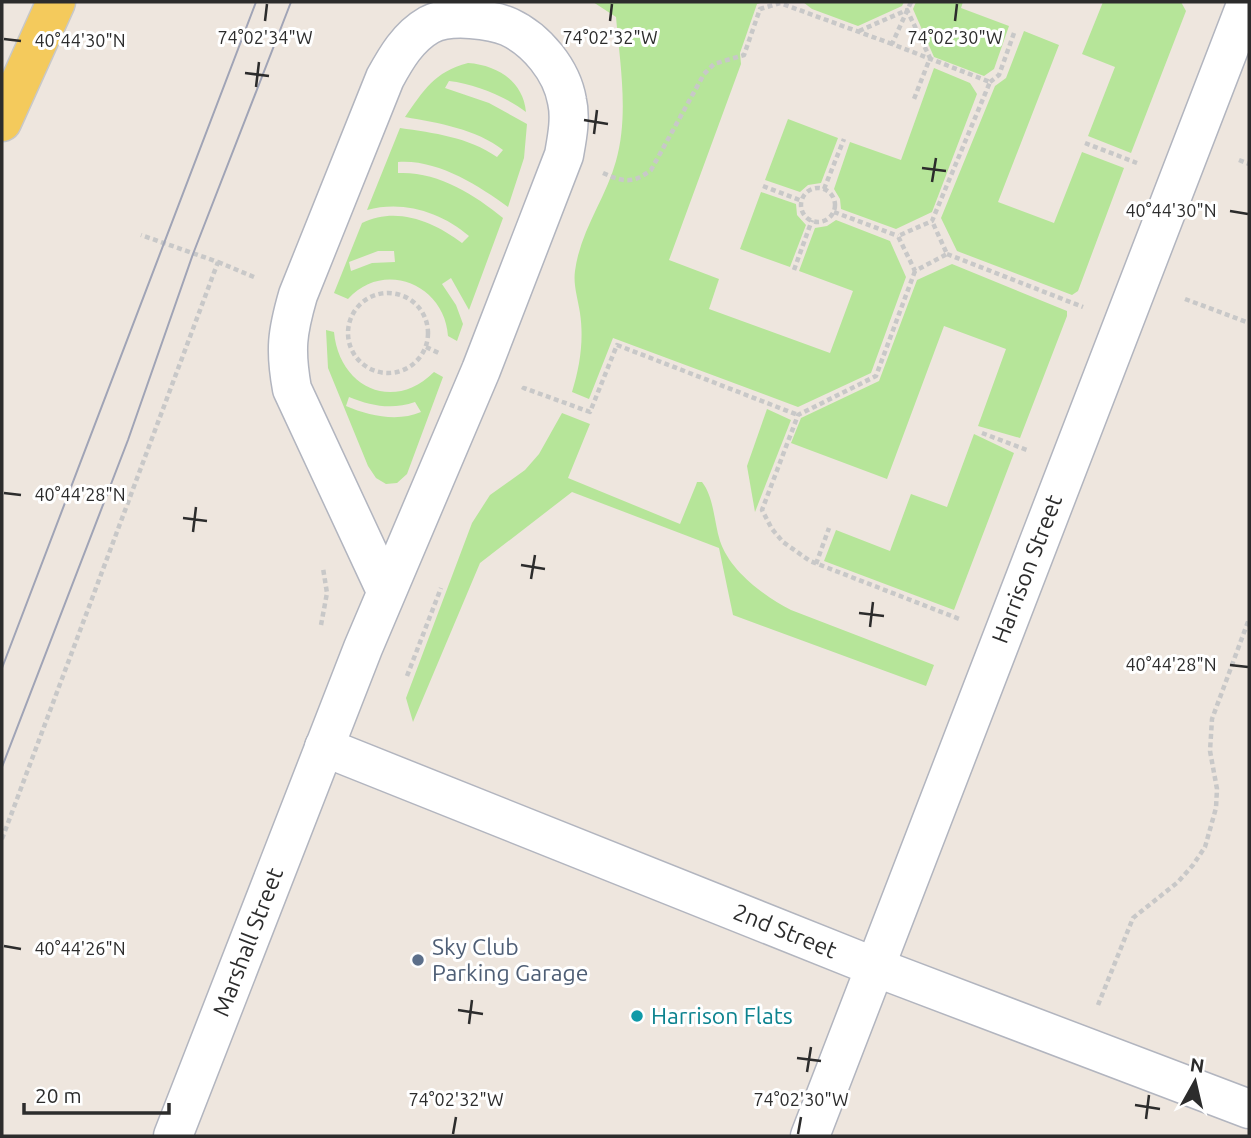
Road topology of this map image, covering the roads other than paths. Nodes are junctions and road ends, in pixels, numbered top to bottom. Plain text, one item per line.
1 (55, 2) edge
2 (1247, 2) edge
3 (2, 121) edge
4 (386, 591) junction
5 (324, 747) junction
6 (875, 967) junction
7 (1249, 1109) edge
8 (173, 1136) edge
9 (810, 1136) edge

1 - 3 main road
2 - 6 street, Harrison Street
4 - 4 street, Marshall Street
4 - 5 street, Marshall Street
5 - 6 street, 2nd Street
5 - 8 street, Marshall Street
6 - 7 street, 2nd Street
6 - 9 street, Harrison Street

